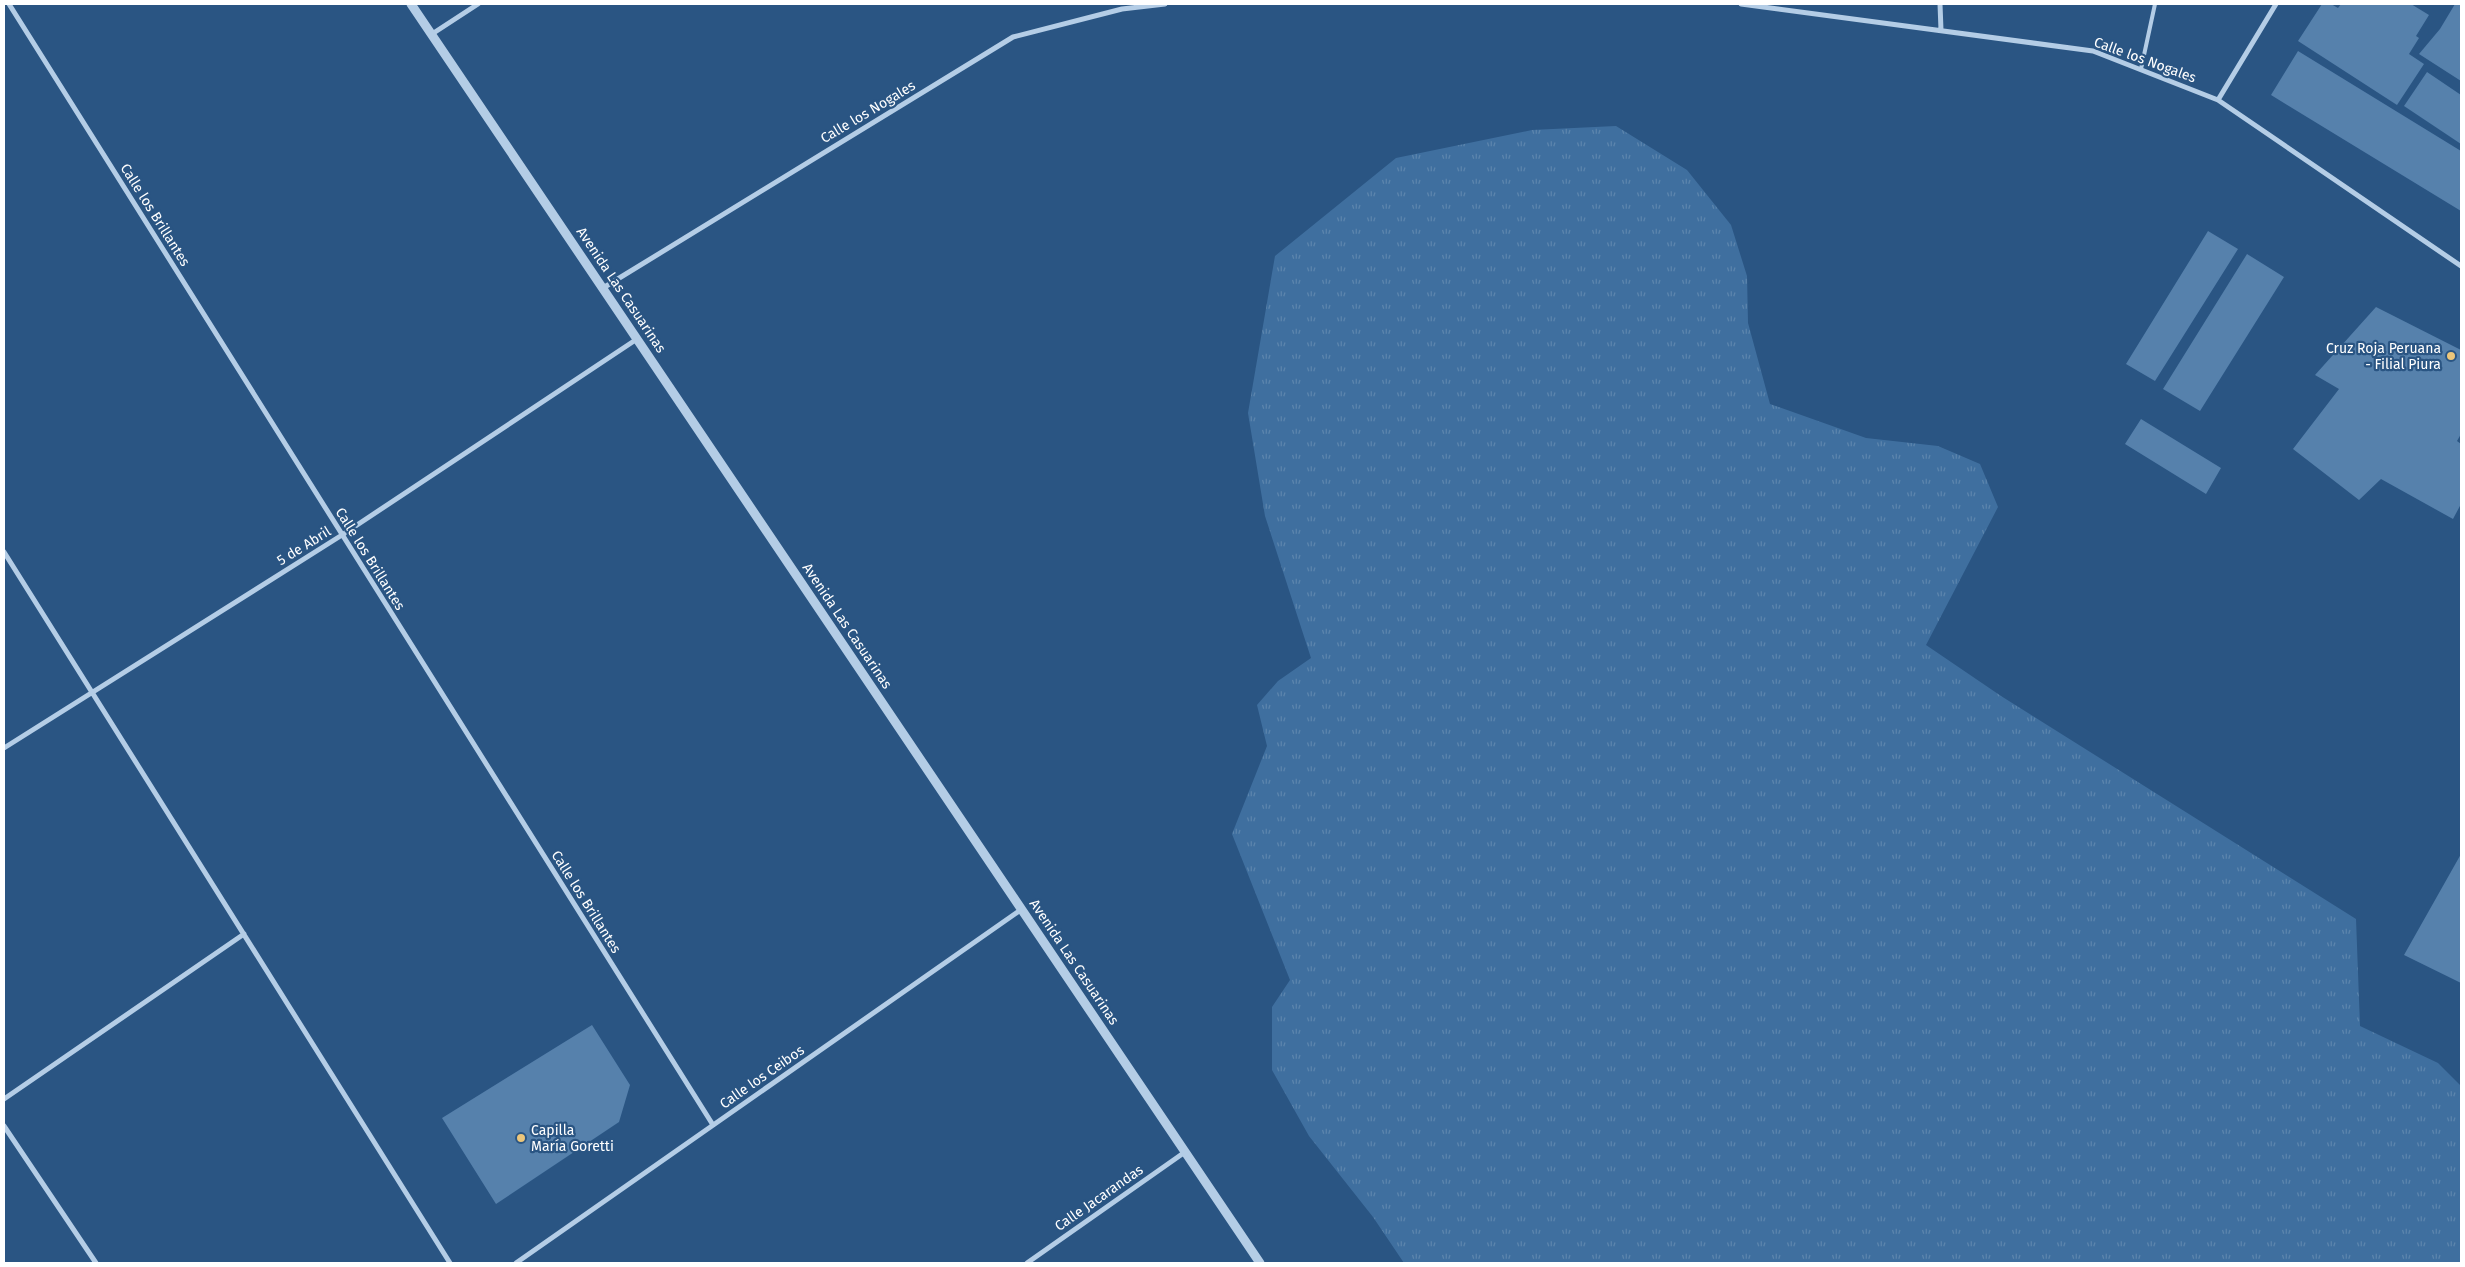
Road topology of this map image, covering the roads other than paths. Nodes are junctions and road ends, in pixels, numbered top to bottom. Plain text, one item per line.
1 (9, 4) edge
2 (411, 4) edge
3 (478, 4) edge
4 (1165, 4) edge
5 (1741, 4) edge
6 (1940, 4) edge
7 (2155, 4) edge
8 (2276, 4) edge
9 (1121, 6) edge
10 (1940, 30) junction
11 (432, 34) junction
12 (2141, 69) junction
13 (2218, 100) junction
14 (2461, 266) edge
15 (603, 288) junction
16 (637, 339) junction
17 (342, 535) junction
18 (4, 552) edge
19 (93, 692) junction
20 (4, 748) edge
21 (1022, 909) junction
22 (244, 934) junction
23 (4, 1099) edge
24 (713, 1125) junction
25 (4, 1126) edge
26 (1185, 1152) junction
27 (96, 1263) edge
28 (450, 1263) edge
29 (516, 1263) edge
30 (1026, 1263) edge
31 (1260, 1263) edge

1 - 17 street, Calle los Brillantes
2 - 11 street, Avenida Las Casuarinas
3 - 11 street
4 - 9 street, Calle los Nogales
5 - 10 street, Calle los Nogales
6 - 10 street
7 - 12 lane
8 - 13 street
9 - 15 street, Calle los Nogales
10 - 12 street, Calle los Nogales
11 - 15 street, Avenida Las Casuarinas
12 - 13 street, Calle los Nogales
13 - 14 street, Calle los Nogales
15 - 16 street, Avenida Las Casuarinas
16 - 17 street, 5 de Abril
16 - 21 street, Avenida Las Casuarinas
17 - 19 street, 5 de Abril
17 - 24 street, Calle los Brillantes
18 - 19 street
19 - 20 street, 5 de Abril
19 - 22 street
21 - 24 street, Calle los Ceibos
21 - 26 street, Avenida Las Casuarinas
22 - 23 street
22 - 28 street
24 - 29 street, Calle los Ceibos
25 - 27 street
26 - 30 street, Calle Jacarandas
26 - 31 street, Avenida Las Casuarinas

